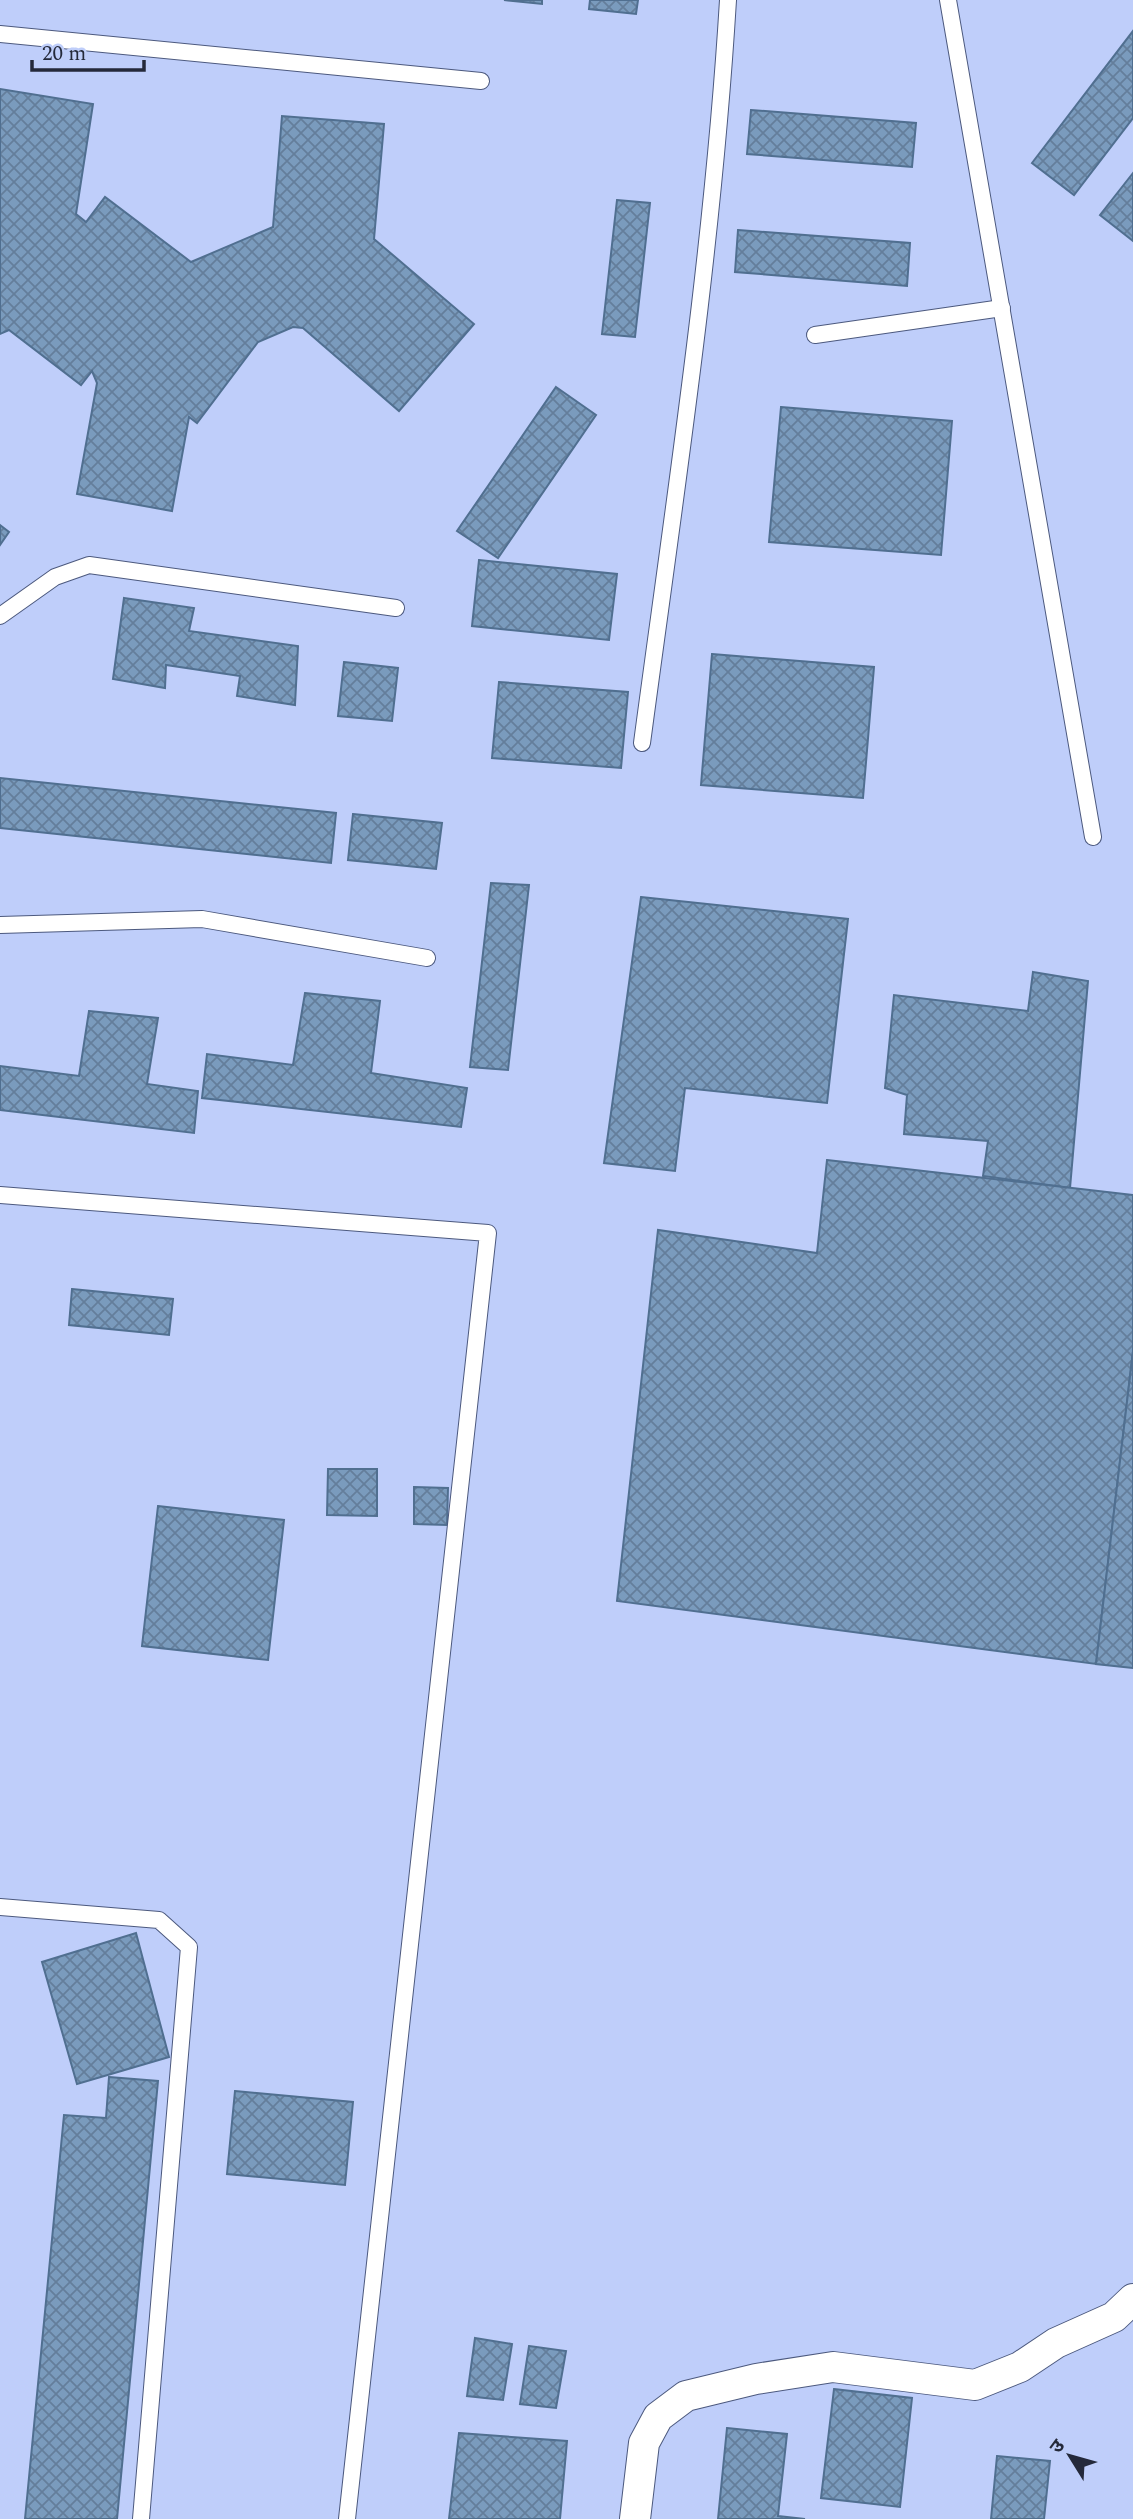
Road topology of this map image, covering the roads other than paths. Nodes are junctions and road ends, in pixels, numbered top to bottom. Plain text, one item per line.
1 (728, 0) edge
2 (948, 0) edge
3 (0, 34) edge
4 (481, 80) dead end
5 (1002, 308) junction
6 (815, 335) dead end
7 (396, 608) dead end
8 (0, 616) edge
9 (642, 743) dead end
10 (1093, 837) dead end
11 (0, 925) edge
12 (427, 958) dead end
13 (0, 1195) edge
14 (0, 1907) edge
15 (1133, 2299) edge
16 (141, 2519) edge
17 (346, 2519) edge
18 (635, 2519) edge

1 - 9 lane
2 - 5 lane
3 - 4 lane
5 - 6 lane
5 - 10 lane
7 - 8 lane
11 - 12 lane
13 - 17 lane
14 - 16 lane
15 - 18 street

